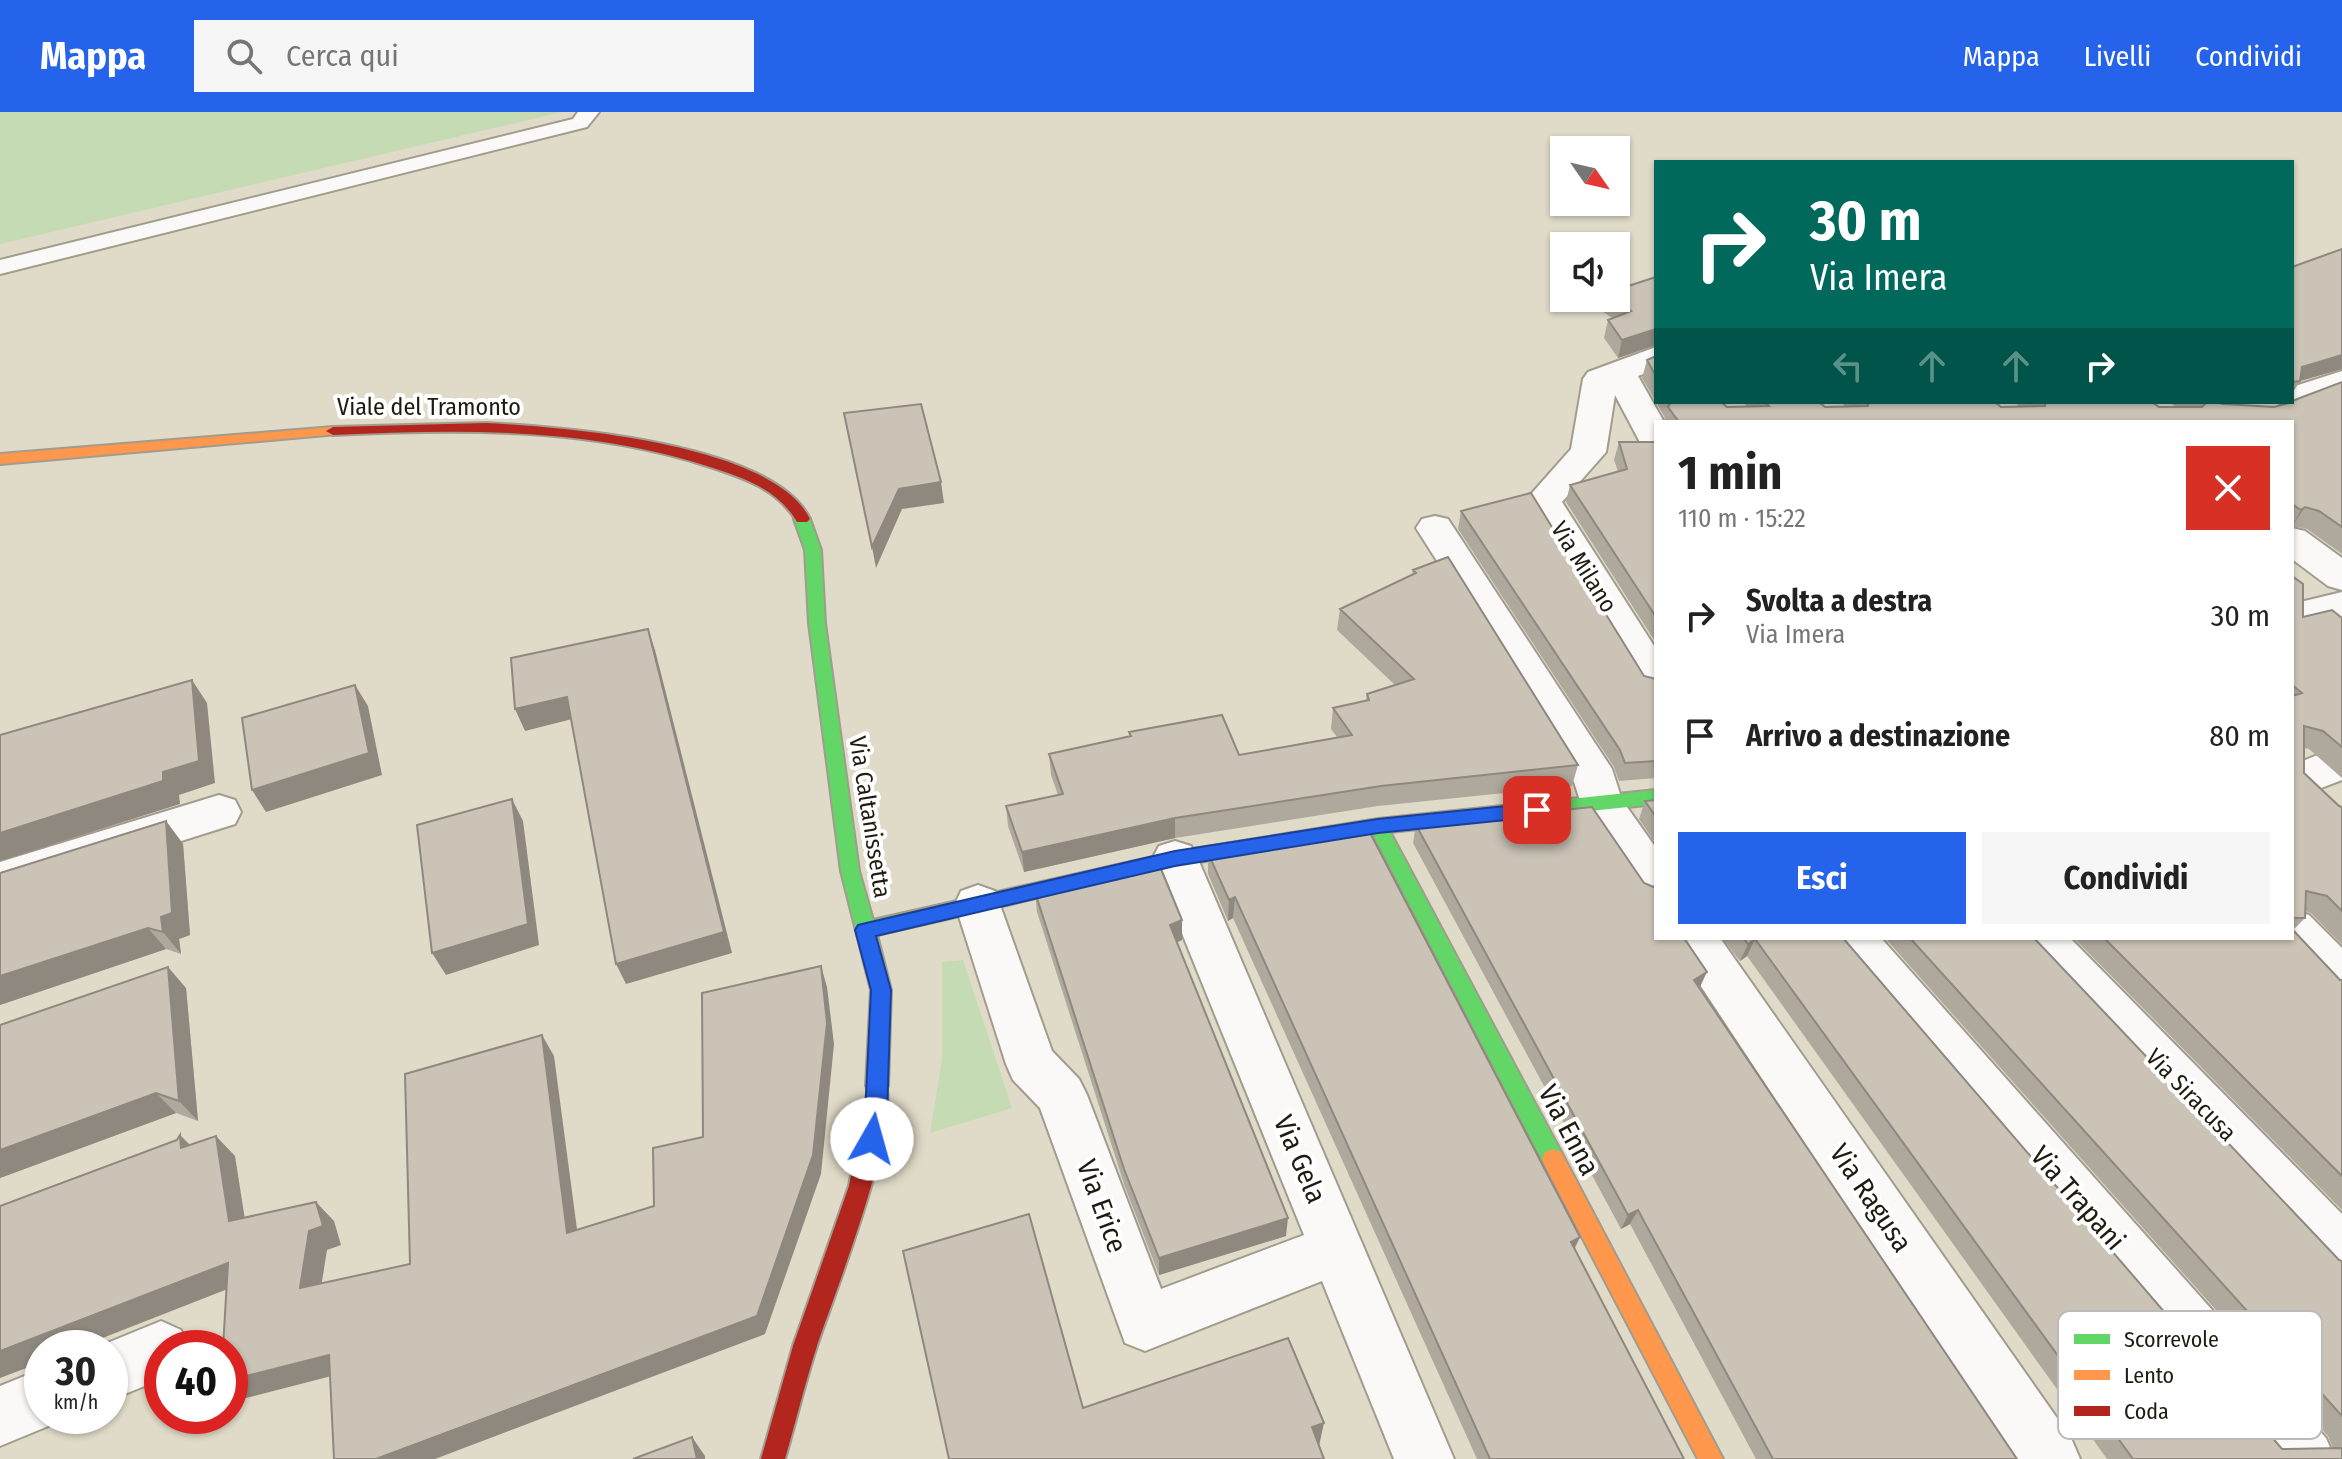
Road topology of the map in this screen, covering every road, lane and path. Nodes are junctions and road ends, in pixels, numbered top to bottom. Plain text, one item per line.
1 (589, 112) edge
2 (0, 267) edge
3 (1654, 358) edge
4 (1619, 372) junction
5 (2342, 381) edge
6 (2294, 397) edge
7 (1654, 436) edge
8 (0, 459) edge
9 (1435, 528) dead end
10 (2294, 541) edge
11 (813, 550) joint
12 (2342, 577) edge
13 (2342, 605) edge
14 (2294, 617) edge
15 (1654, 679) edge
16 (2314, 767) edge
17 (1654, 797) edge
18 (1601, 804) junction
19 (2342, 809) edge
20 (219, 812) dead end
21 (1378, 826) junction
22 (1175, 859) junction
23 (0, 880) edge
24 (1654, 882) edge
25 (978, 904) junction
26 (865, 930) junction
27 (2294, 931) edge
28 (1694, 940) edge
29 (1854, 940) edge
30 (2042, 940) edge
31 (2342, 980) edge
32 (1337, 1249) junction
33 (2342, 1253) edge
34 (2176, 1311) edge
35 (24, 1406) edge
36 (0, 1416) edge
37 (2288, 1439) edge
38 (773, 1459) edge
39 (1424, 1459) edge
40 (1711, 1459) edge
41 (2050, 1459) edge
42 (2305, 1459) edge

1 - 2 lane
3 - 4 street, Via Milano
4 - 7 street
4 - 15 street, Via Milano
5 - 6 street
8 - 11 street, Viale del Tramonto
9 - 18 street
10 - 12 street
11 - 26 street, Via Caltanissetta
13 - 14 street
16 - 19 street
17 - 18 street
18 - 21 street
18 - 24 street
20 - 23 street
21 - 22 street
21 - 40 street, Via Enna
22 - 25 street
22 - 32 street, Via Gela
25 - 26 street
25 - 32 street, Via Erice
26 - 38 street, Via Caltanissetta
27 - 31 street
28 - 41 street, Via Ragusa
29 - 34 street, Via Trapani
30 - 33 street, Via Siracusa
32 - 39 street, Via Gela
35 - 36 street
37 - 42 street, Via Trapani

